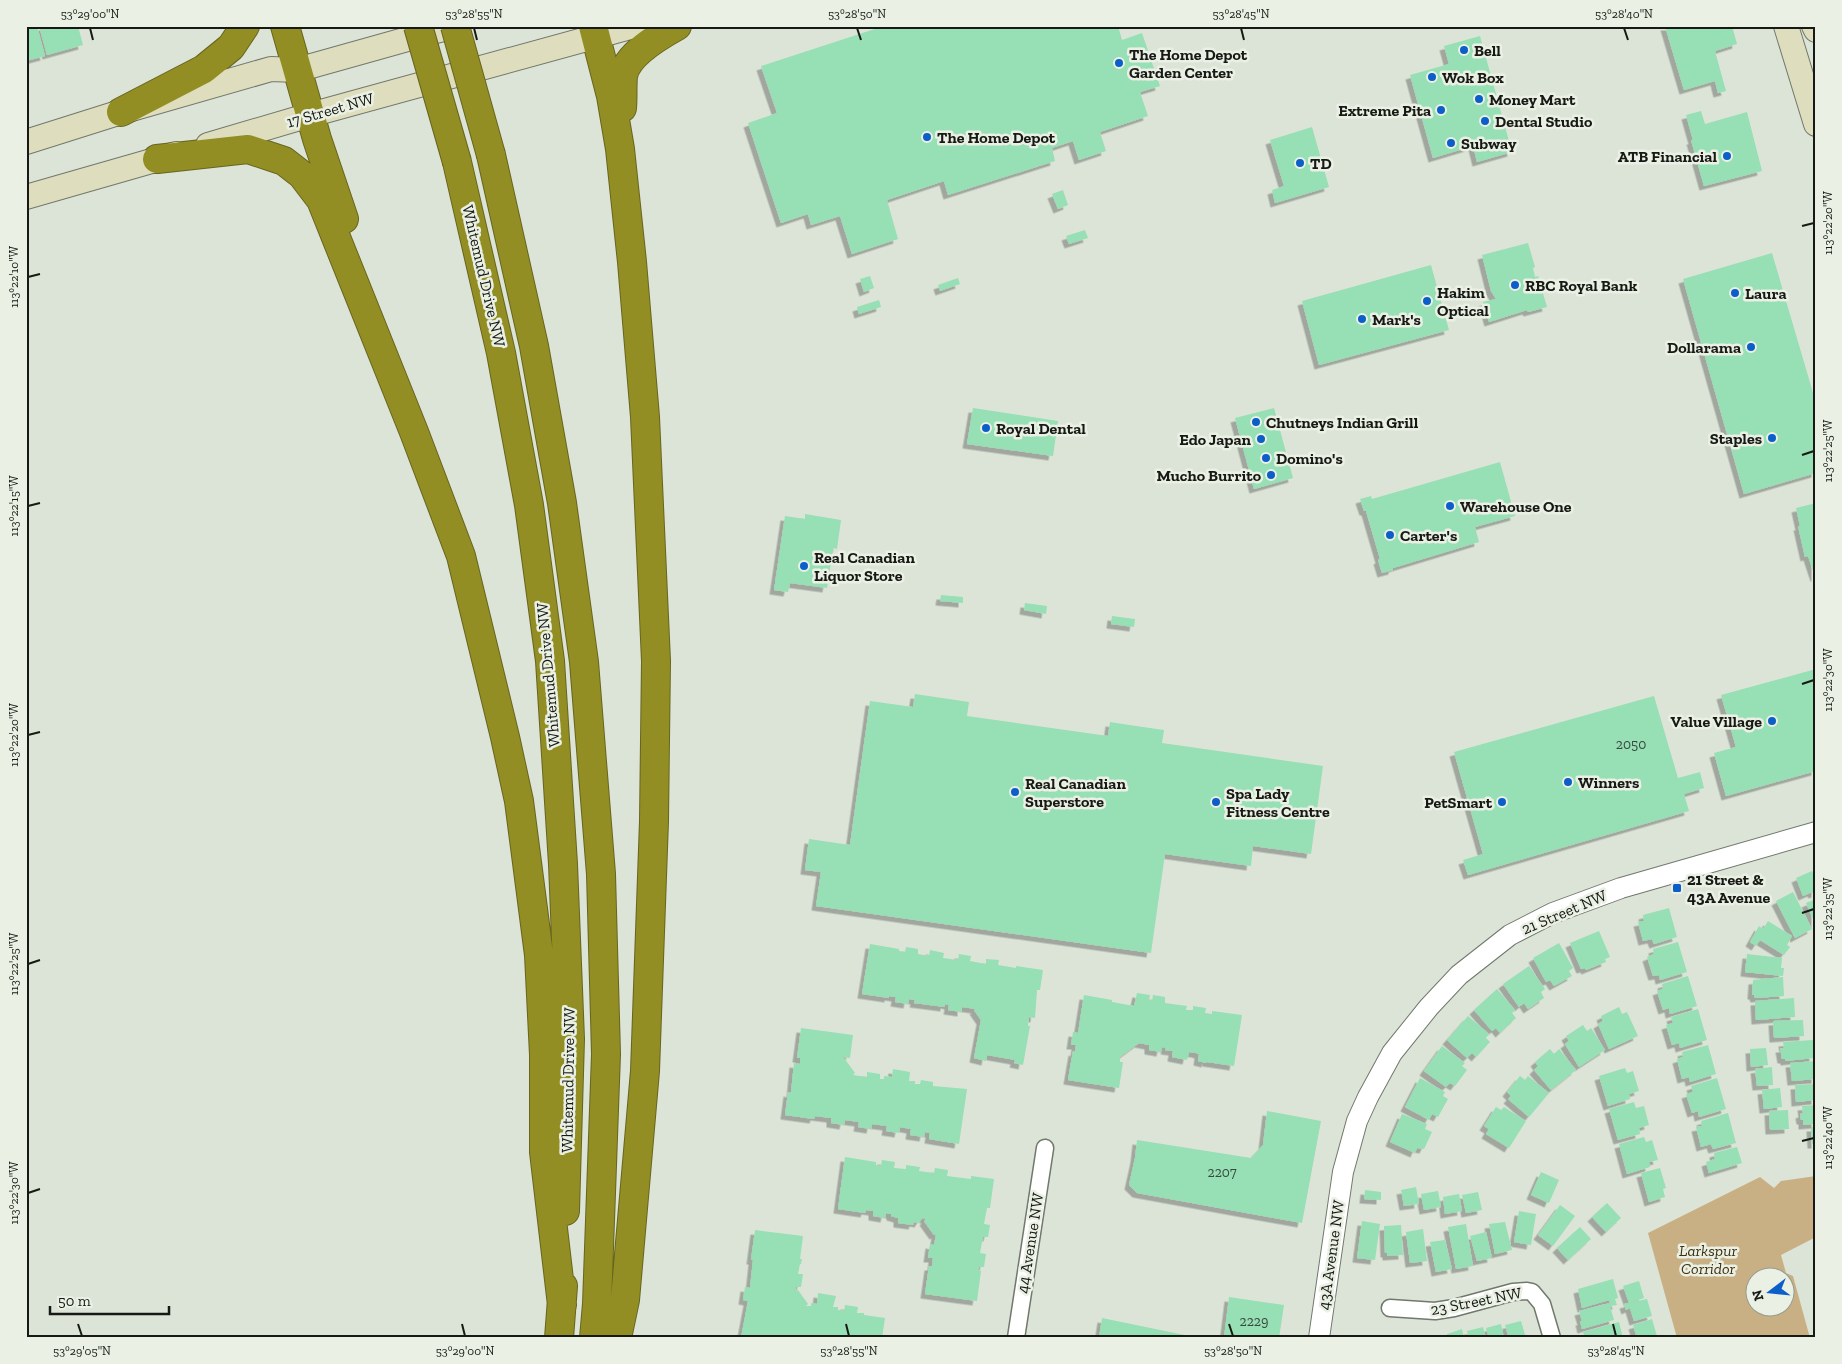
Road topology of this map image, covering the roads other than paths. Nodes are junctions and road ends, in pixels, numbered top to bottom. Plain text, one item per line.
1 (245, 26) edge
2 (285, 26) edge
3 (418, 26) edge
4 (455, 26) edge
5 (634, 26) edge
6 (677, 26) edge
7 (1786, 26) edge
8 (1814, 26) edge
9 (1816, 30) edge
10 (595, 31) edge
11 (297, 70) junction
12 (121, 112) junction
13 (310, 115) junction
14 (1816, 124) edge
15 (26, 142) edge
16 (620, 149) junction
17 (158, 159) junction
18 (26, 197) edge
19 (414, 432) junction
20 (1816, 832) edge
21 (1045, 1148) dead end
22 (1343, 1172) joint
23 (562, 1305) junction
24 (1390, 1308) dead end
25 (559, 1338) edge
26 (594, 1338) edge
27 (617, 1338) edge
28 (1016, 1338) edge
29 (1319, 1338) edge
30 (1552, 1338) edge

1 - 12 highway
2 - 11 highway
3 - 23 highway, Whitemud Drive NW, bridge
4 - 11 main road
4 - 26 highway, Whitemud Drive NW, bridge
5 - 10 main road, 17 Street NW
6 - 16 highway
7 - 14 main road
8 - 9 main road
10 - 13 main road, 17 Street NW
10 - 16 highway
11 - 12 main road
11 - 13 highway
12 - 15 main road
13 - 17 main road, 17 Street NW
13 - 19 highway
16 - 27 highway
17 - 18 main road, 17 Street NW
17 - 19 highway
19 - 23 highway
20 - 22 street, 21 Street NW
21 - 28 street, 44 Avenue NW
22 - 29 street, 43A Avenue NW
23 - 25 highway, Whitemud Drive NW
24 - 30 street, 23 Street NW

